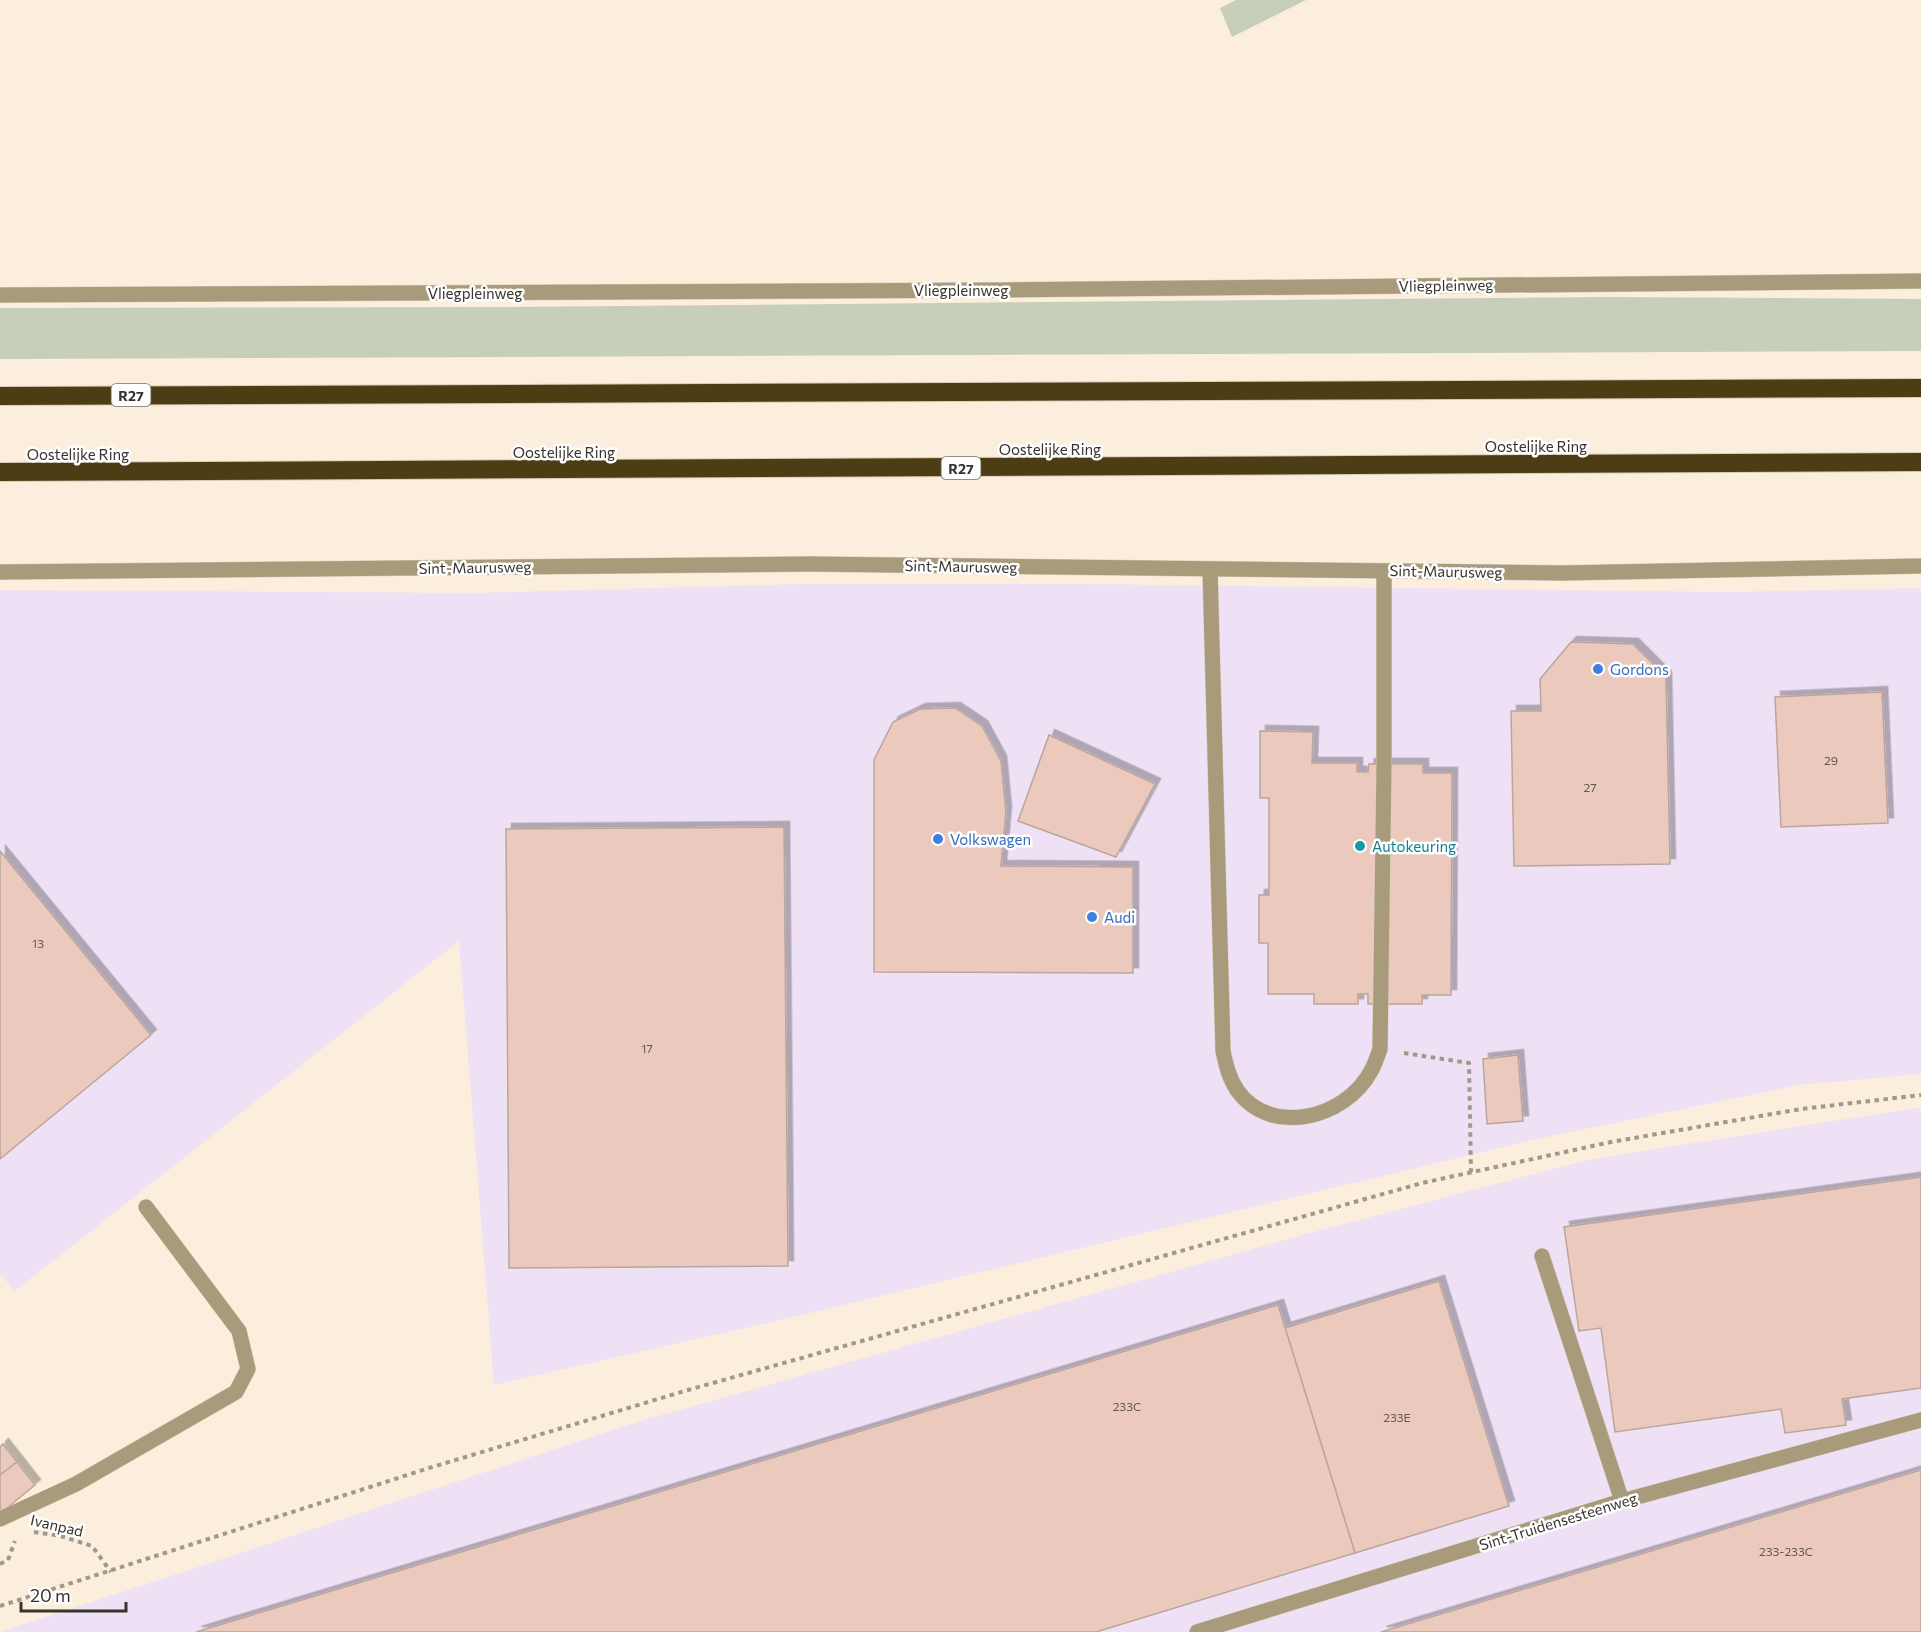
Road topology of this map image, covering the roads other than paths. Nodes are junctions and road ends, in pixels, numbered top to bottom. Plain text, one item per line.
1 (1921, 280) edge
2 (0, 295) edge
3 (1921, 388) edge
4 (0, 396) edge
5 (1921, 462) edge
6 (0, 472) edge
7 (1921, 566) edge
8 (1210, 569) junction
9 (1384, 571) junction
10 (0, 572) edge
11 (146, 1207) dead end
12 (1542, 1256) dead end
13 (1921, 1420) edge
14 (1622, 1501) junction
15 (4, 1518) edge
16 (1197, 1632) edge

1 - 2 street, Vliegpleinweg
3 - 4 highway, R27
5 - 6 highway, Oostelijke Ring / R27
7 - 9 street, Sint-Maurusweg
8 - 9 street, Sint-Maurusweg
8 - 9 street
8 - 10 street, Sint-Maurusweg
11 - 15 street
12 - 14 street
13 - 14 street, Sint-Truidensesteenweg
14 - 16 street, Sint-Truidensesteenweg

